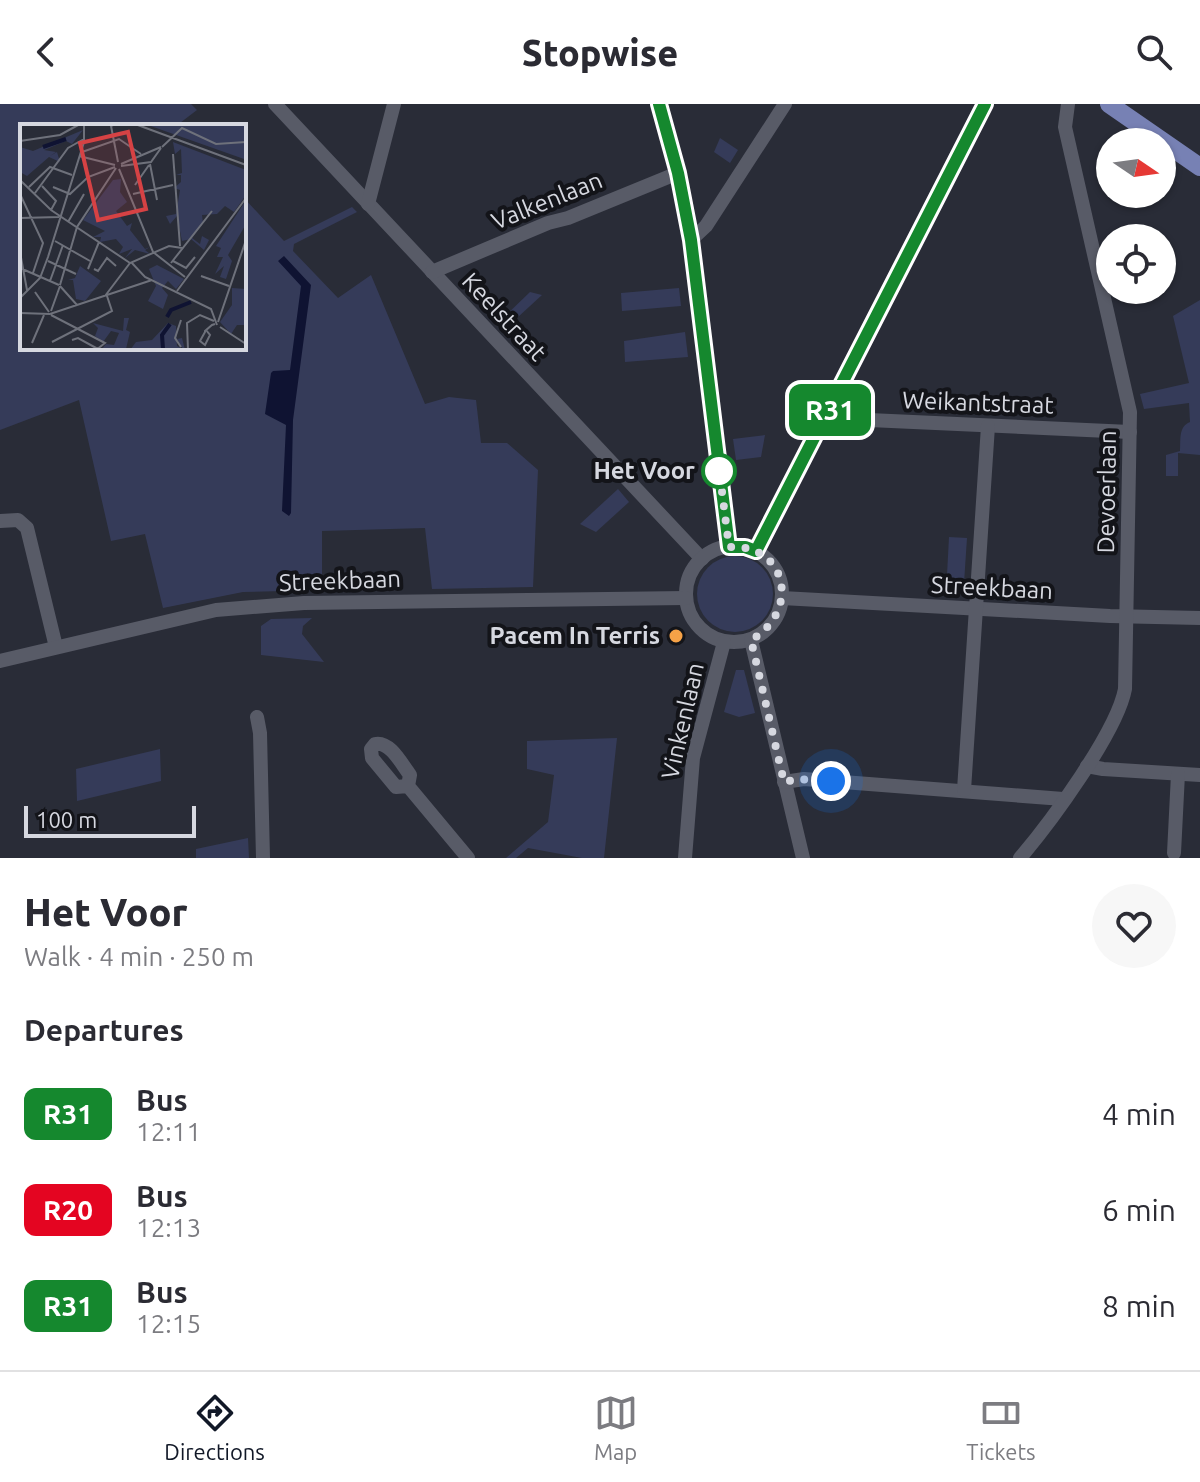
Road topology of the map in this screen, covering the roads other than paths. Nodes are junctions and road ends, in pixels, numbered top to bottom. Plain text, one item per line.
1 (275, 104) edge
2 (394, 104) edge
3 (659, 104) edge
4 (785, 104) edge
5 (985, 104) edge
6 (1068, 104) edge
7 (1109, 104) edge
8 (1126, 104) edge
9 (1200, 155) edge
10 (1200, 167) edge
11 (678, 173) junction
12 (368, 204) junction
13 (691, 240) junction
14 (432, 272) junction
15 (825, 418) junction
16 (988, 426) junction
17 (1130, 432) junction
18 (0, 521) edge
19 (729, 547) junction
20 (756, 551) junction
21 (702, 559) junction
22 (686, 598) junction
23 (782, 598) junction
24 (975, 609) junction
25 (1128, 617) junction
26 (1200, 618) edge
27 (751, 640) junction
28 (724, 642) junction
29 (56, 647) junction
30 (0, 661) edge
31 (257, 717) dead end
32 (1087, 766) junction
33 (1178, 774) junction
34 (1200, 775) edge
35 (784, 782) junction
36 (408, 786) dead end
37 (964, 790) junction
38 (1063, 799) junction
39 (1174, 856) edge
40 (263, 858) edge
41 (468, 858) edge
42 (685, 858) edge
43 (803, 858) edge
44 (1020, 858) edge

1 - 12 street, Keelstraat
2 - 12 street
3 - 11 street
4 - 13 street
5 - 15 street
6 - 17 street, Devoerlaan
7 - 10 main road
8 - 9 main road
11 - 13 street
11 - 14 street, Valkenlaan
12 - 14 street, Keelstraat
13 - 19 street
14 - 21 street, Keelstraat
15 - 16 street, Weikantstraat
15 - 20 street
16 - 17 street, Weikantstraat
16 - 24 street
17 - 25 street, Devoerlaan
18 - 29 street
19 - 20 street
19 - 21 street
20 - 23 street
21 - 22 street
22 - 28 street
22 - 29 street, Streekbaan
23 - 24 street, Streekbaan
23 - 27 street
24 - 25 street, Streekbaan
24 - 37 street
25 - 26 street, Streekbaan
25 - 32 street, Devoerlaan
27 - 28 street
27 - 35 street
28 - 42 street, Vinkenlaan
29 - 30 street, Streekbaan
31 - 40 street
32 - 33 street
32 - 38 street, Devoerlaan
33 - 34 street
33 - 39 street
35 - 37 street
35 - 43 street
36 - 41 street
37 - 38 street
38 - 44 street, Devoerlaan

